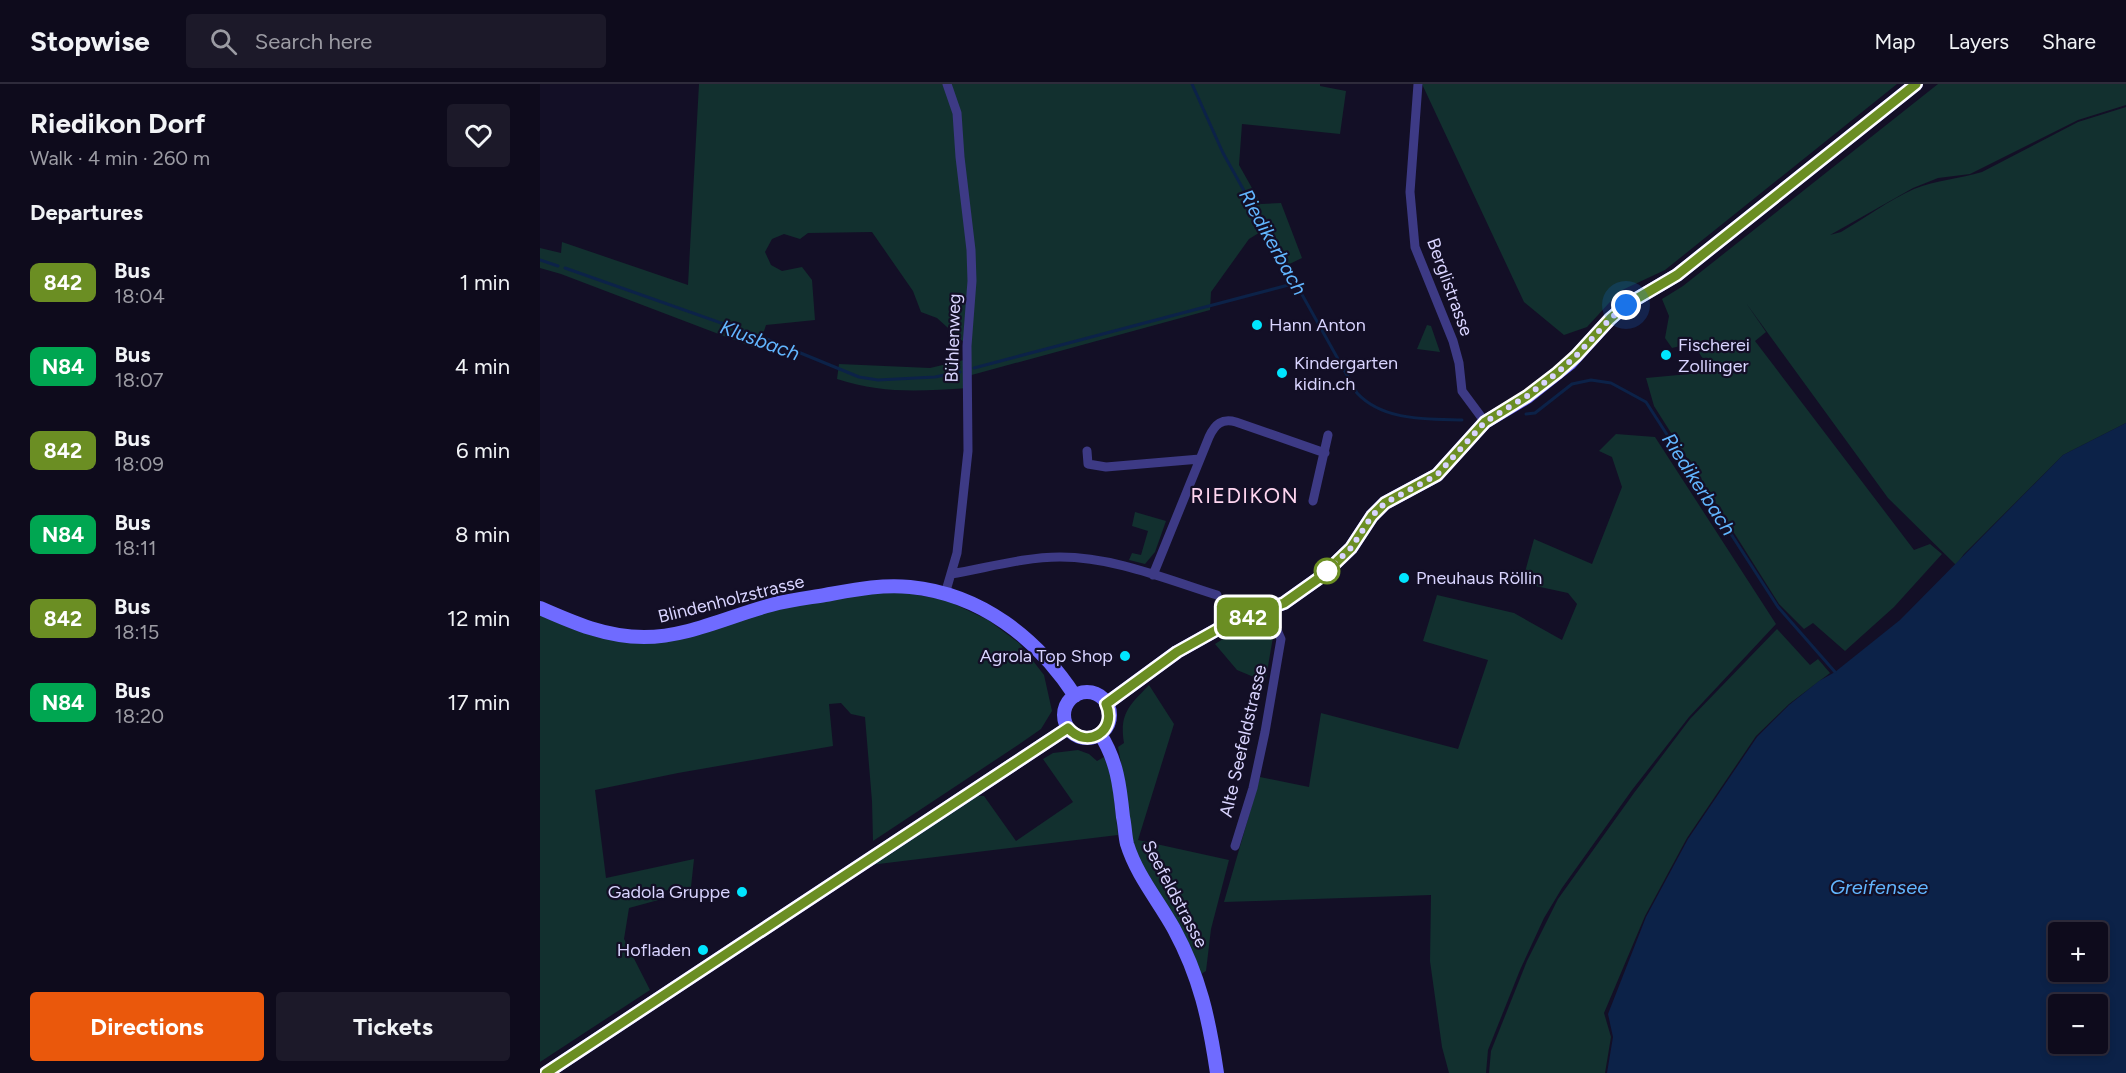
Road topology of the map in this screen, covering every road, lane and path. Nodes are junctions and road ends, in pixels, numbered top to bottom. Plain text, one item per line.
1 (947, 84) edge
2 (1418, 84) edge
3 (1916, 84) edge
4 (1485, 422) junction
5 (1328, 435) dead end
6 (1087, 451) dead end
7 (1325, 453) junction
8 (1200, 459) junction
9 (1313, 501) dead end
10 (951, 574) junction
11 (1153, 575) junction
12 (945, 594) junction
13 (1217, 595) dead end
14 (540, 608) edge
15 (1268, 610) junction
16 (1075, 696) junction
17 (1106, 704) junction
18 (1068, 728) junction
19 (1100, 734) junction
20 (1235, 846) dead end
21 (546, 1073) edge
22 (1217, 1073) edge

1 - 10 street, Bühlenweg
2 - 4 street, Berglistrasse
3 - 4 main road
4 - 15 main road
5 - 7 street
6 - 8 street
7 - 8 street
7 - 9 street
8 - 11 street
10 - 11 street
10 - 12 street, Bühlenweg
11 - 13 street
12 - 14 main road, Blindenholzstrasse
12 - 16 main road, Blindenholzstrasse
15 - 17 main road
15 - 20 street, Alte Seefeldstrasse
16 - 17 main road
16 - 18 main road
17 - 19 main road
18 - 19 main road
18 - 21 main road
19 - 22 main road, Seefeldstrasse

